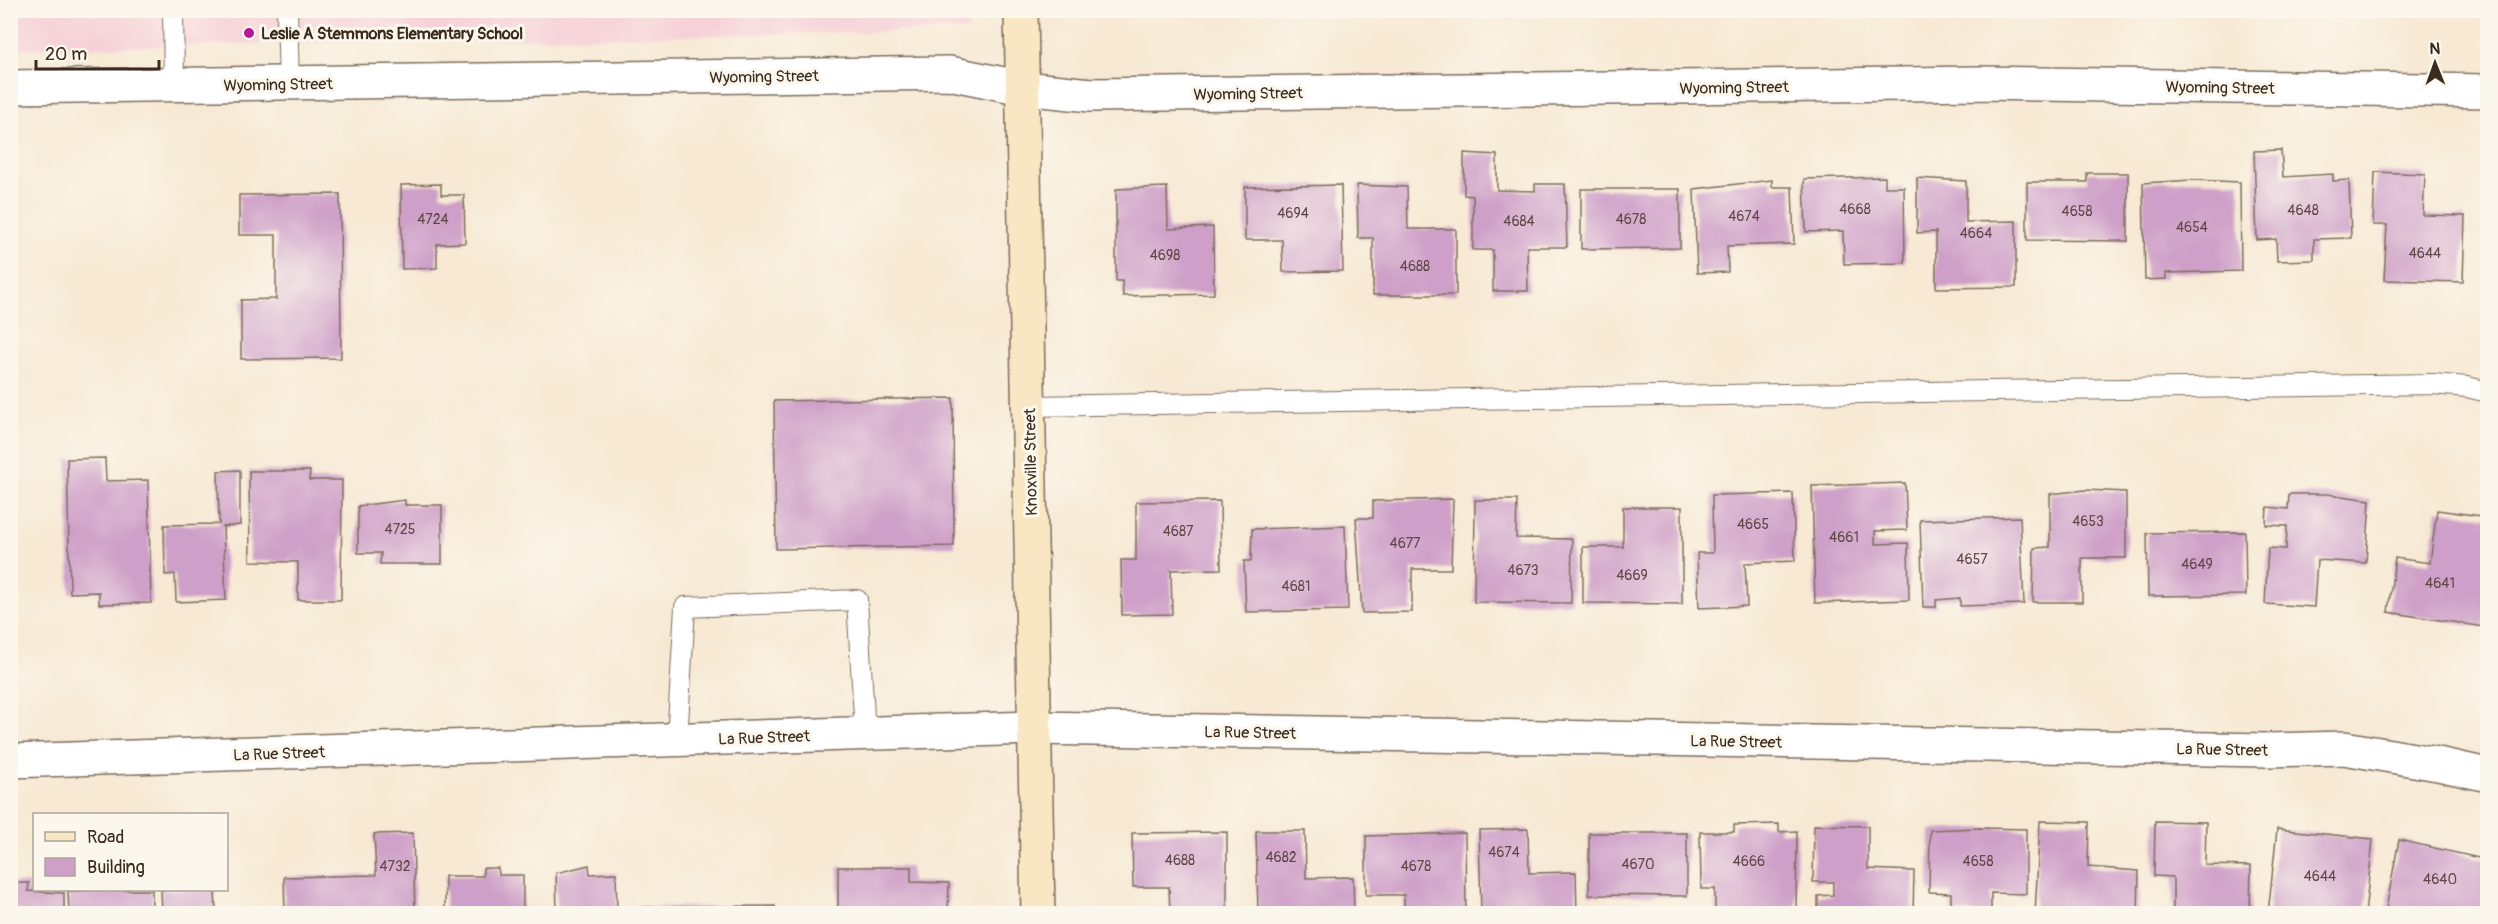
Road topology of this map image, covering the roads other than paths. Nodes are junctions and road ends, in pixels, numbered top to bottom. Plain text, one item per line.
1 (173, 10) edge
2 (287, 10) edge
3 (1021, 10) edge
4 (289, 84) junction
5 (174, 85) junction
6 (10, 87) edge
7 (1023, 88) junction
8 (2487, 92) edge
9 (2487, 392) edge
10 (1029, 406) junction
11 (1034, 728) junction
12 (865, 734) junction
13 (677, 740) junction
14 (10, 761) edge
15 (2487, 776) edge
16 (1038, 914) edge

1 - 5 lane
2 - 4 lane
3 - 7 street, Knoxville Street
4 - 5 street, Wyoming Street
4 - 7 street, Wyoming Street
5 - 6 street, Wyoming Street
7 - 8 street, Wyoming Street
7 - 10 street, Knoxville Street
9 - 10 lane
10 - 11 street, Knoxville Street
11 - 12 street, La Rue Street
11 - 15 street, La Rue Street
11 - 16 street, Knoxville Street
12 - 13 street, La Rue Street
12 - 13 lane
13 - 14 street, La Rue Street

